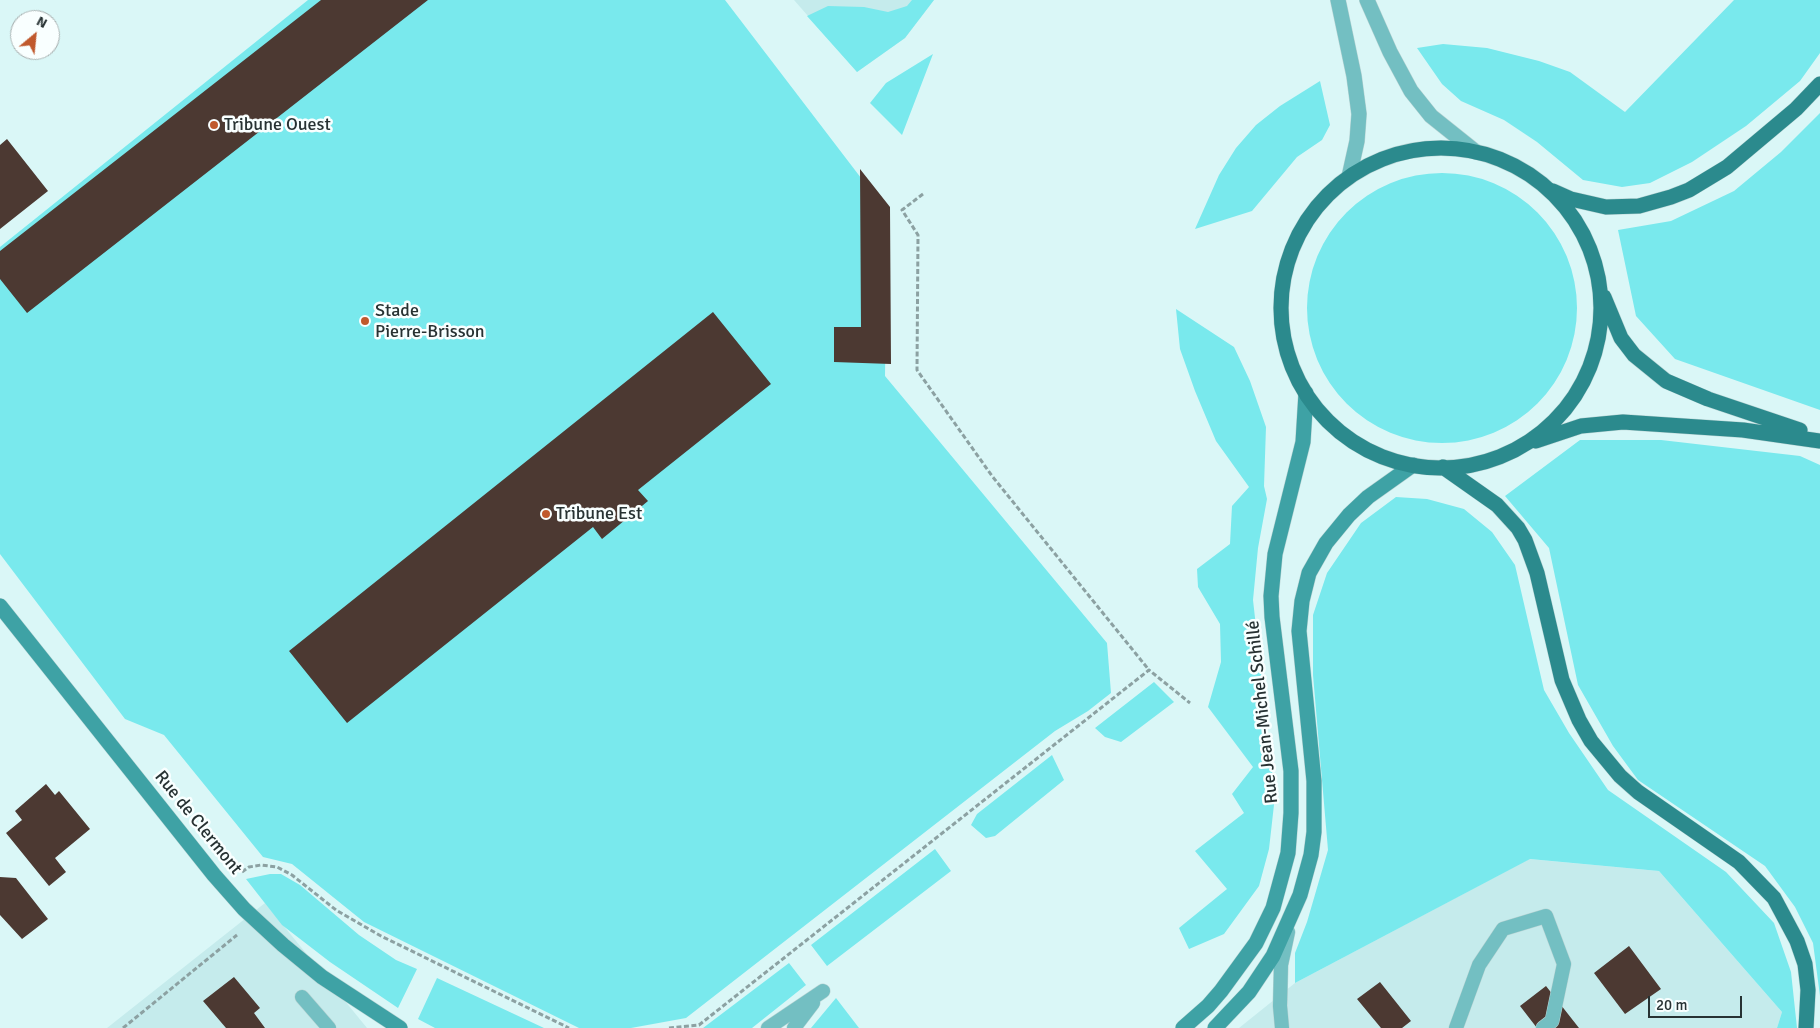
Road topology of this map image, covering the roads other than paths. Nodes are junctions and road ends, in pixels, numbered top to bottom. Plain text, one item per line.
1 (1338, 0) edge
2 (1367, 0) edge
3 (1820, 84) edge
4 (1476, 152) junction
5 (1349, 177) junction
6 (1542, 185) junction
7 (1598, 280) junction
8 (1306, 393) junction
9 (1820, 437) edge
10 (1820, 441) edge
11 (1516, 449) junction
12 (1413, 464) junction
13 (1443, 467) junction
14 (0, 606) edge
15 (1292, 914) junction
16 (302, 996) dead end
17 (329, 1028) edge
18 (400, 1028) edge
19 (768, 1028) edge
20 (794, 1028) edge
21 (1183, 1028) edge
22 (1214, 1028) edge
23 (1282, 1028) edge
24 (1456, 1028) edge
25 (1543, 1028) edge
26 (1806, 1028) edge

1 - 5 street
2 - 4 street
3 - 6 main road
4 - 5 main road
4 - 6 main road
5 - 8 main road
6 - 7 main road
7 - 9 main road
7 - 11 main road
8 - 12 main road
8 - 21 main road, Rue Jean-Michel Schillé
10 - 11 main road
11 - 13 main road
12 - 13 main road
12 - 15 main road
13 - 26 main road
14 - 18 main road, Rue de Clermont
15 - 22 main road
15 - 23 lane
16 - 17 lane
19 - 20 lane
24 - 25 lane

